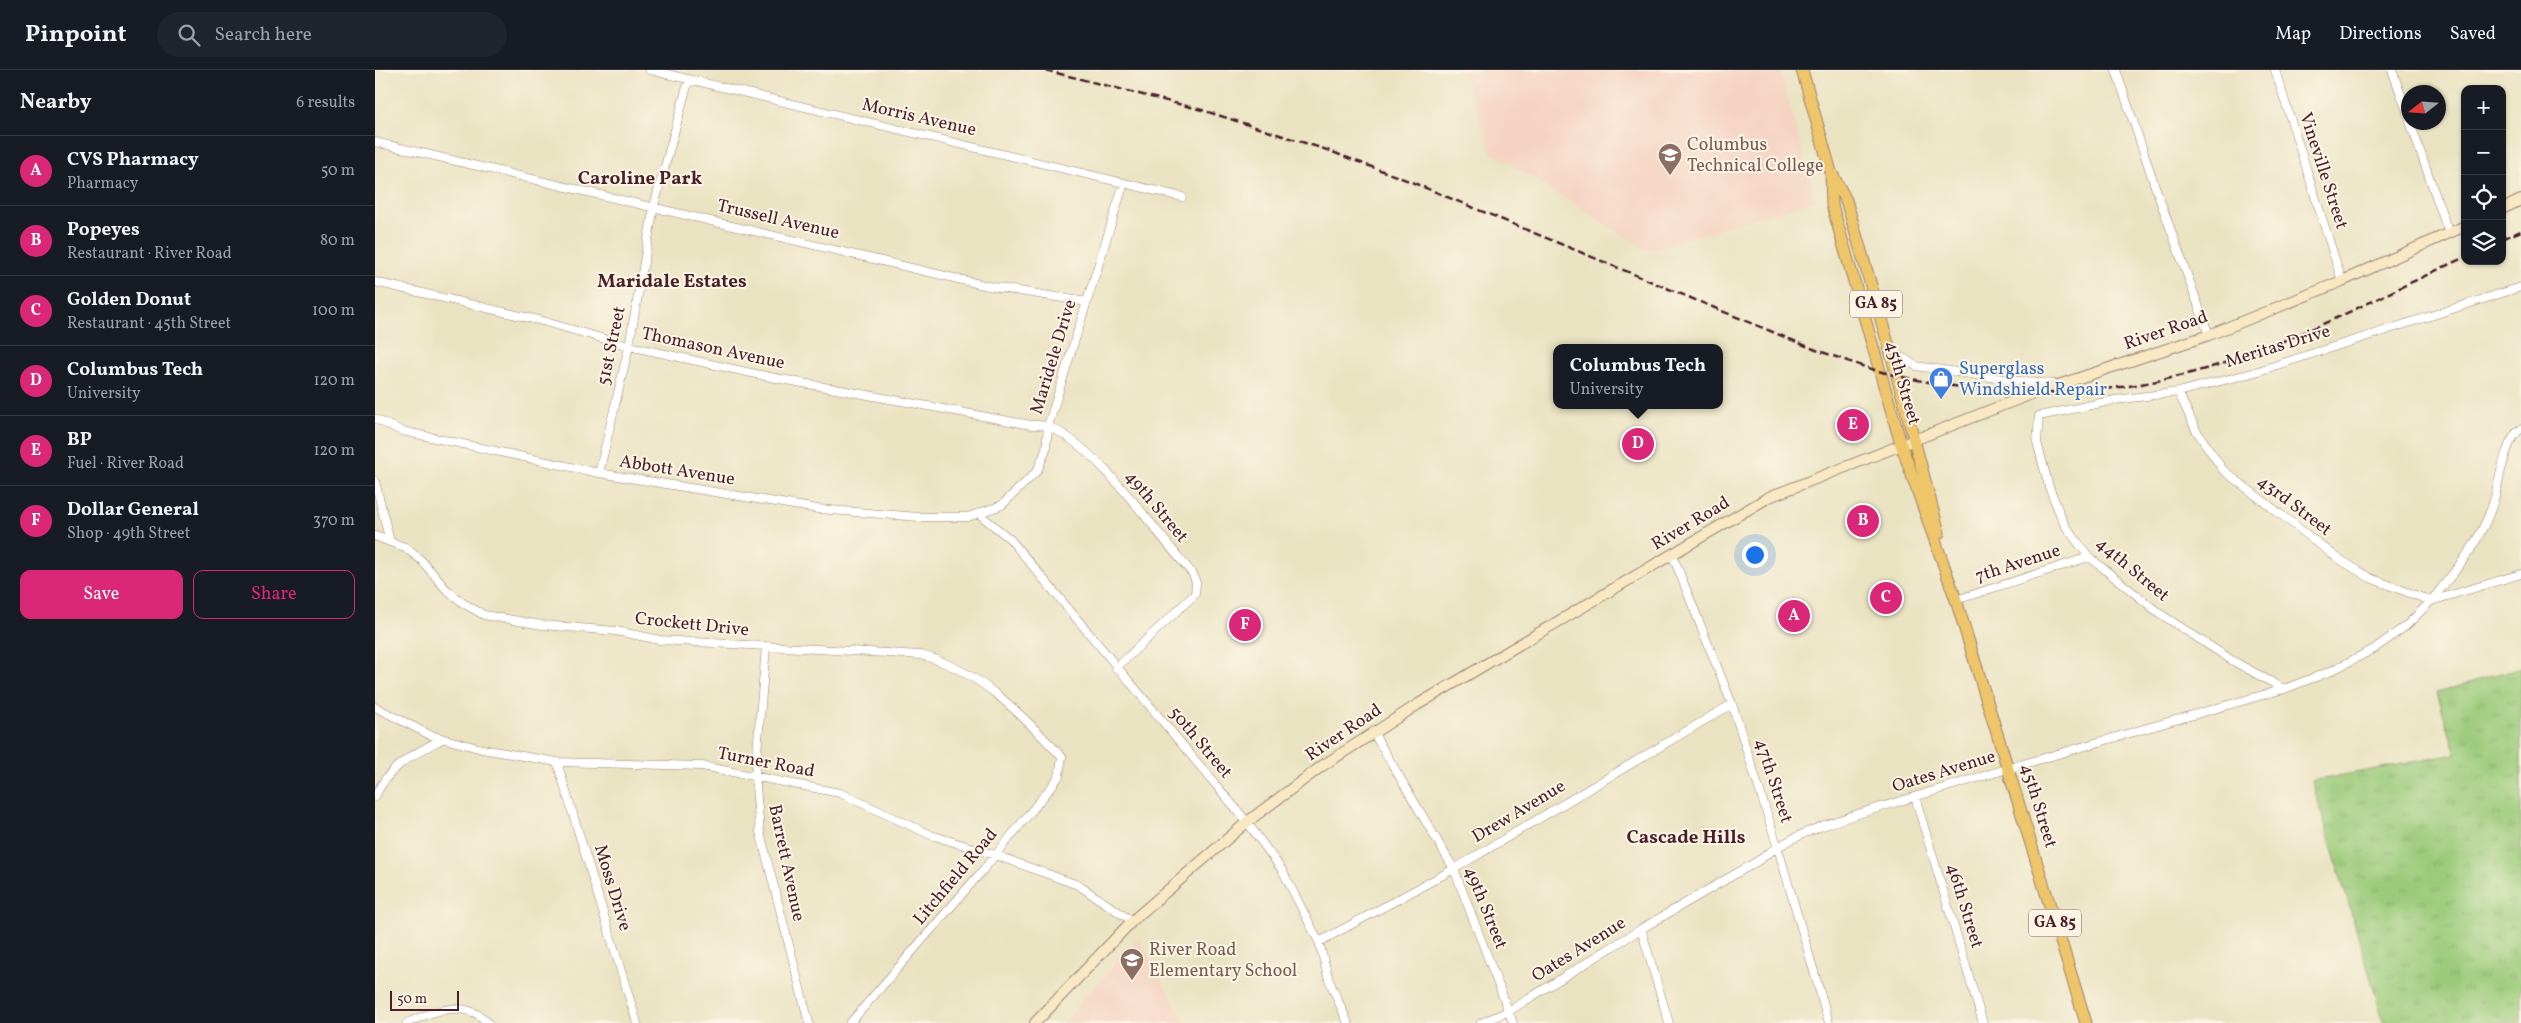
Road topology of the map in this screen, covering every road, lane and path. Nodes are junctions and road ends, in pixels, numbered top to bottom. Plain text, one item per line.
1 (649, 70) edge
2 (1802, 70) edge
3 (2116, 70) edge
4 (2275, 70) edge
5 (2392, 70) edge
6 (689, 79) junction
7 (2401, 95) edge
8 (2413, 130) edge
9 (375, 142) edge
10 (1831, 172) junction
11 (1124, 183) junction
12 (1182, 197) dead end
13 (2521, 200) edge
14 (654, 206) junction
15 (2506, 207) edge
16 (2461, 228) edge
17 (2449, 234) junction
18 (2342, 281) junction
19 (375, 282) edge
20 (2521, 287) edge
21 (1087, 302) junction
22 (2209, 335) junction
23 (629, 346) junction
24 (1890, 350) junction
25 (2061, 384) junction
26 (2178, 392) junction
27 (2039, 416) joint
28 (375, 419) edge
29 (1048, 426) junction
30 (2521, 429) edge
31 (1915, 439) junction
32 (1901, 444) junction
33 (599, 473) junction
34 (375, 481) edge
35 (979, 514) junction
36 (375, 536) edge
37 (390, 542) junction
38 (1672, 554) junction
39 (2089, 557) junction
40 (2521, 574) edge
41 (1955, 600) junction
42 (2431, 601) junction
43 (766, 647) junction
44 (1116, 668) junction
45 (2284, 689) junction
46 (1732, 704) junction
47 (375, 707) edge
48 (1373, 732) junction
49 (442, 739) junction
50 (1050, 744) joint
51 (557, 762) junction
52 (2008, 768) junction
53 (755, 774) junction
54 (375, 797) edge
55 (1915, 797) junction
56 (1247, 822) junction
57 (1777, 845) junction
58 (995, 855) junction
59 (1454, 869) junction
60 (1132, 921) junction
61 (1641, 929) junction
62 (1319, 942) junction
63 (1509, 1011) junction
64 (407, 1023) edge
65 (488, 1023) edge
66 (637, 1023) edge
67 (809, 1023) edge
68 (850, 1023) edge
69 (1035, 1023) edge
70 (1348, 1023) edge
71 (1481, 1023) edge
72 (1513, 1023) edge
73 (1669, 1023) edge
74 (1829, 1023) edge
75 (1983, 1023) edge
76 (2086, 1023) edge

1 - 6 street, Morris Avenue
2 - 10 main road, 45th Street / GA 85
3 - 22 street
4 - 18 street, Vineville Street
5 - 7 street
6 - 11 street, Morris Avenue
6 - 14 street, 51st Street
8 - 17 street
9 - 14 street, Trussell Avenue
10 - 24 main road, 45th Street / GA 85
10 - 32 main road, 45th Street / GA 85
11 - 12 street, Morris Avenue
11 - 21 street, Maridele Drive
13 - 15 main road
14 - 21 street, Trussell Avenue
14 - 23 street, 51st Street
16 - 17 main road, River Road
17 - 18 main road, River Road
18 - 22 main road, River Road
19 - 23 street, Thomason Avenue
20 - 26 street, Meritas Drive
21 - 29 street, Maridele Drive
22 - 25 main road, River Road
23 - 29 street, Thomason Avenue
23 - 33 street, 51st Street
24 - 25 street
24 - 31 main road, 45th Street / GA 85
25 - 31 main road, River Road
26 - 27 street, Meritas Drive
26 - 42 street, 43rd Street
27 - 39 street, 44th Street
28 - 33 street, Abbott Avenue
29 - 35 street, Maridele Drive
29 - 44 street, 49th Street
30 - 42 street
31 - 32 main road, River Road
31 - 41 main road, 45th Street / GA 85
32 - 38 main road, River Road
32 - 41 main road, 45th Street / GA 85
33 - 35 street, Abbott Avenue
34 - 37 street
35 - 44 street, 50th Street
36 - 37 street, Crockett Drive
37 - 43 street, Crockett Drive
38 - 46 street, 47th Street
38 - 48 main road, River Road
39 - 41 street, 7th Avenue
39 - 45 street, 44th Street
40 - 42 street, Oates Avenue
41 - 52 main road, 45th Street / GA 85
42 - 45 street, Oates Avenue
43 - 50 street, Crockett Drive
43 - 53 street, Barrett Avenue
44 - 56 street, 50th Street
45 - 52 street, Oates Avenue
46 - 57 street, 47th Street
46 - 59 street, Drew Avenue
47 - 49 street, Turner Road
48 - 56 main road, River Road
48 - 59 street, 49th Street
49 - 51 street, Turner Road
49 - 54 street
50 - 58 street, Litchfield Road
51 - 53 street, Turner Road
51 - 66 street, Moss Drive
52 - 55 street, Oates Avenue
52 - 76 main road, 45th Street / GA 85
53 - 58 street, Turner Road
53 - 67 street, Barrett Avenue
55 - 57 street, Oates Avenue
55 - 75 street, 46th Street
56 - 60 main road, River Road
56 - 62 street, 50th Street
57 - 61 street, Oates Avenue
57 - 74 street, 47th Street
58 - 60 street, Turner Road
58 - 68 street, Litchfield Road
59 - 62 street, Drew Avenue
59 - 63 street, 49th Street
60 - 69 main road, River Road
61 - 63 street, Oates Avenue
61 - 73 street
62 - 70 street, 50th Street
63 - 71 street, Oates Avenue
63 - 72 street, 49th Street
64 - 65 street

